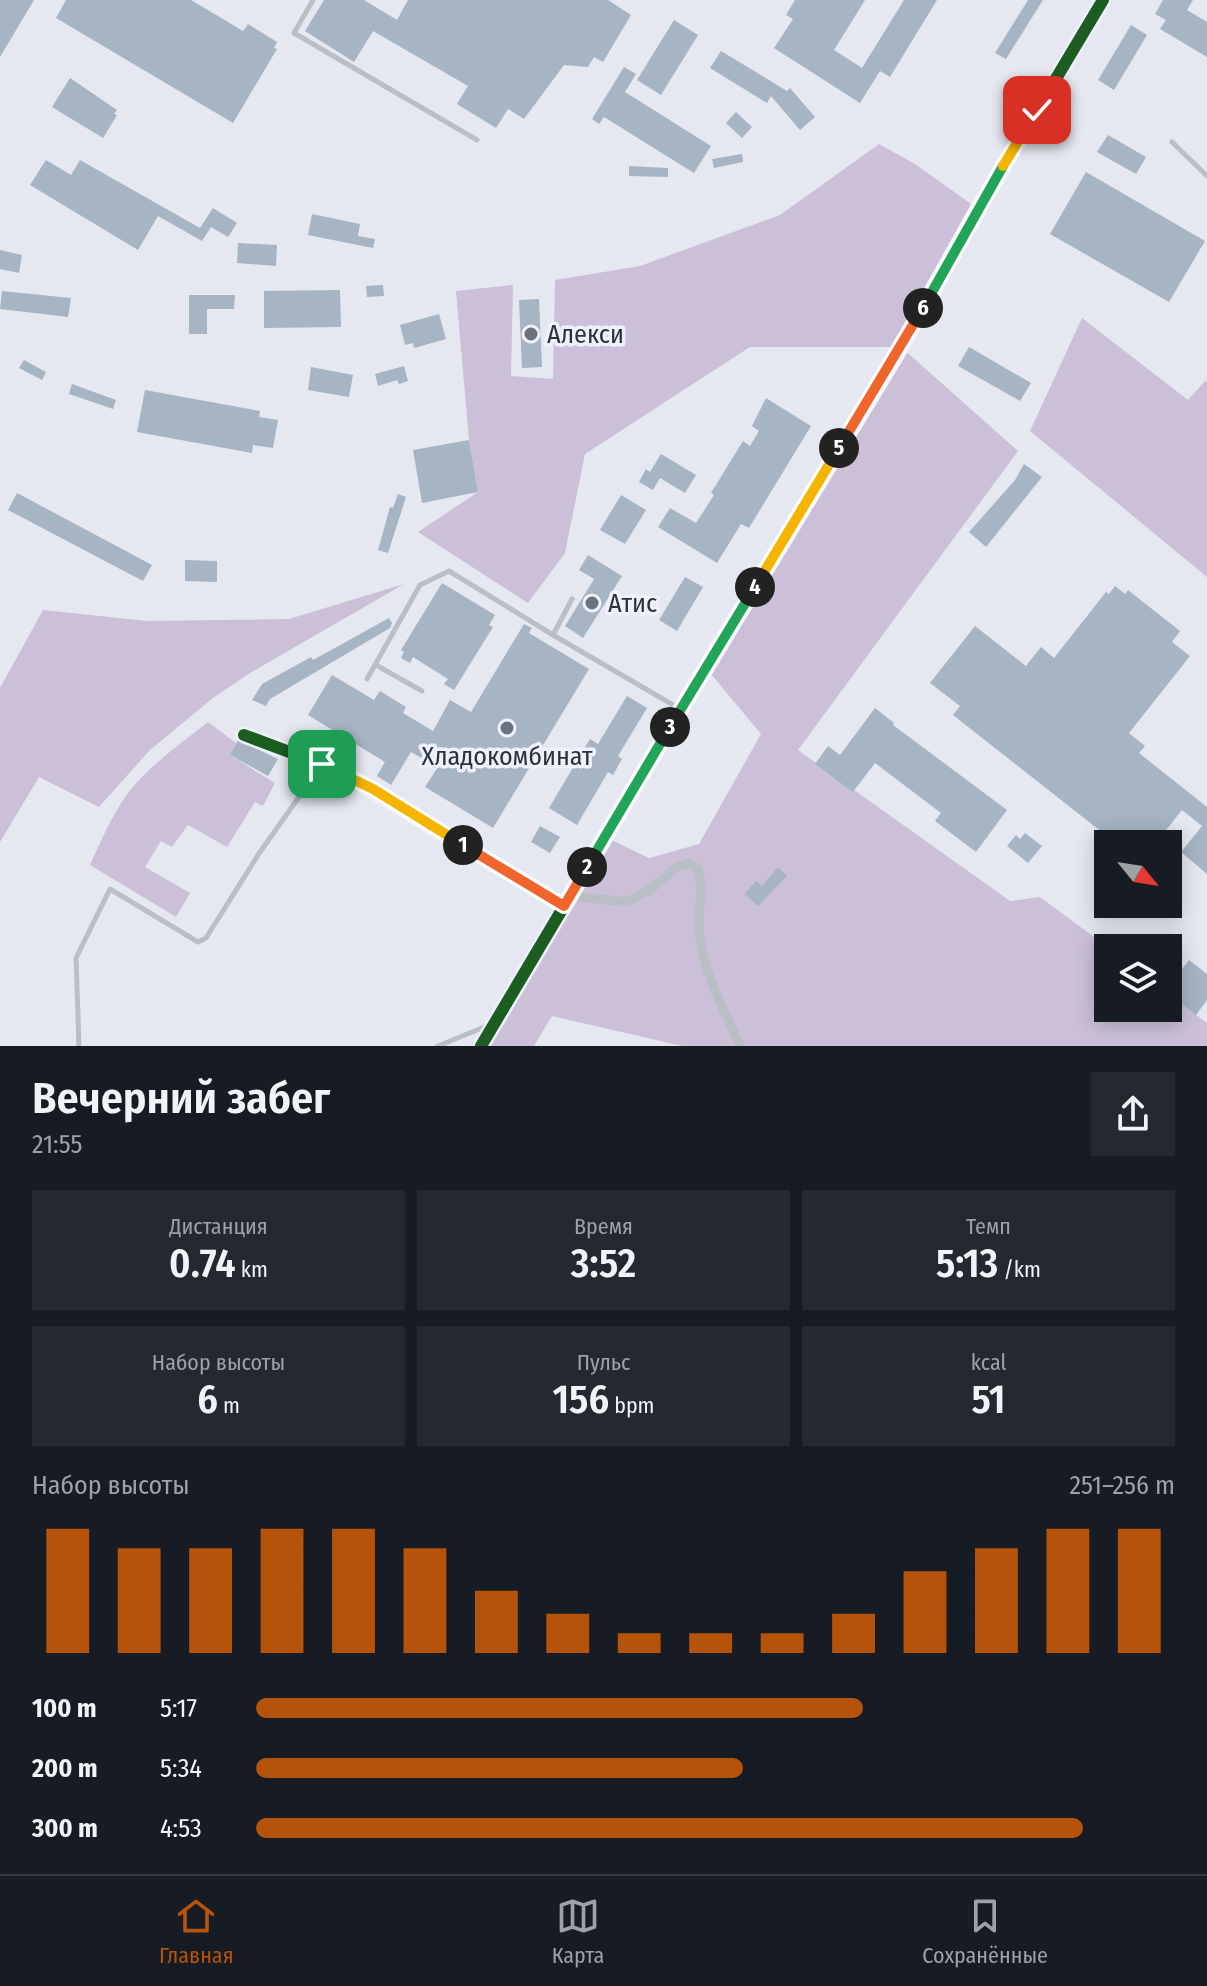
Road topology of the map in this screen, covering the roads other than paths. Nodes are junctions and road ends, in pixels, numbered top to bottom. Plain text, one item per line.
1 (313, 0) edge
2 (1103, 0) edge
3 (477, 140) dead end
4 (1172, 142) dead end
5 (1207, 176) edge
6 (572, 599) dead end
7 (553, 635) junction
8 (376, 665) junction
9 (367, 679) dead end
10 (422, 691) dead end
11 (681, 709) junction
12 (244, 735) dead end
13 (322, 764) junction
14 (570, 896) junction
15 (564, 906) junction
16 (495, 1022) junction
17 (79, 1046) edge
18 (438, 1046) edge
19 (481, 1046) edge
20 (740, 1046) edge

1 - 3 lane
2 - 11 street
4 - 5 lane
6 - 7 lane
7 - 8 lane
7 - 11 lane
8 - 9 lane
8 - 10 lane
11 - 14 street
12 - 13 street
13 - 15 street
13 - 17 lane
14 - 15 street
14 - 20 street
15 - 16 street
16 - 18 lane
16 - 19 street

